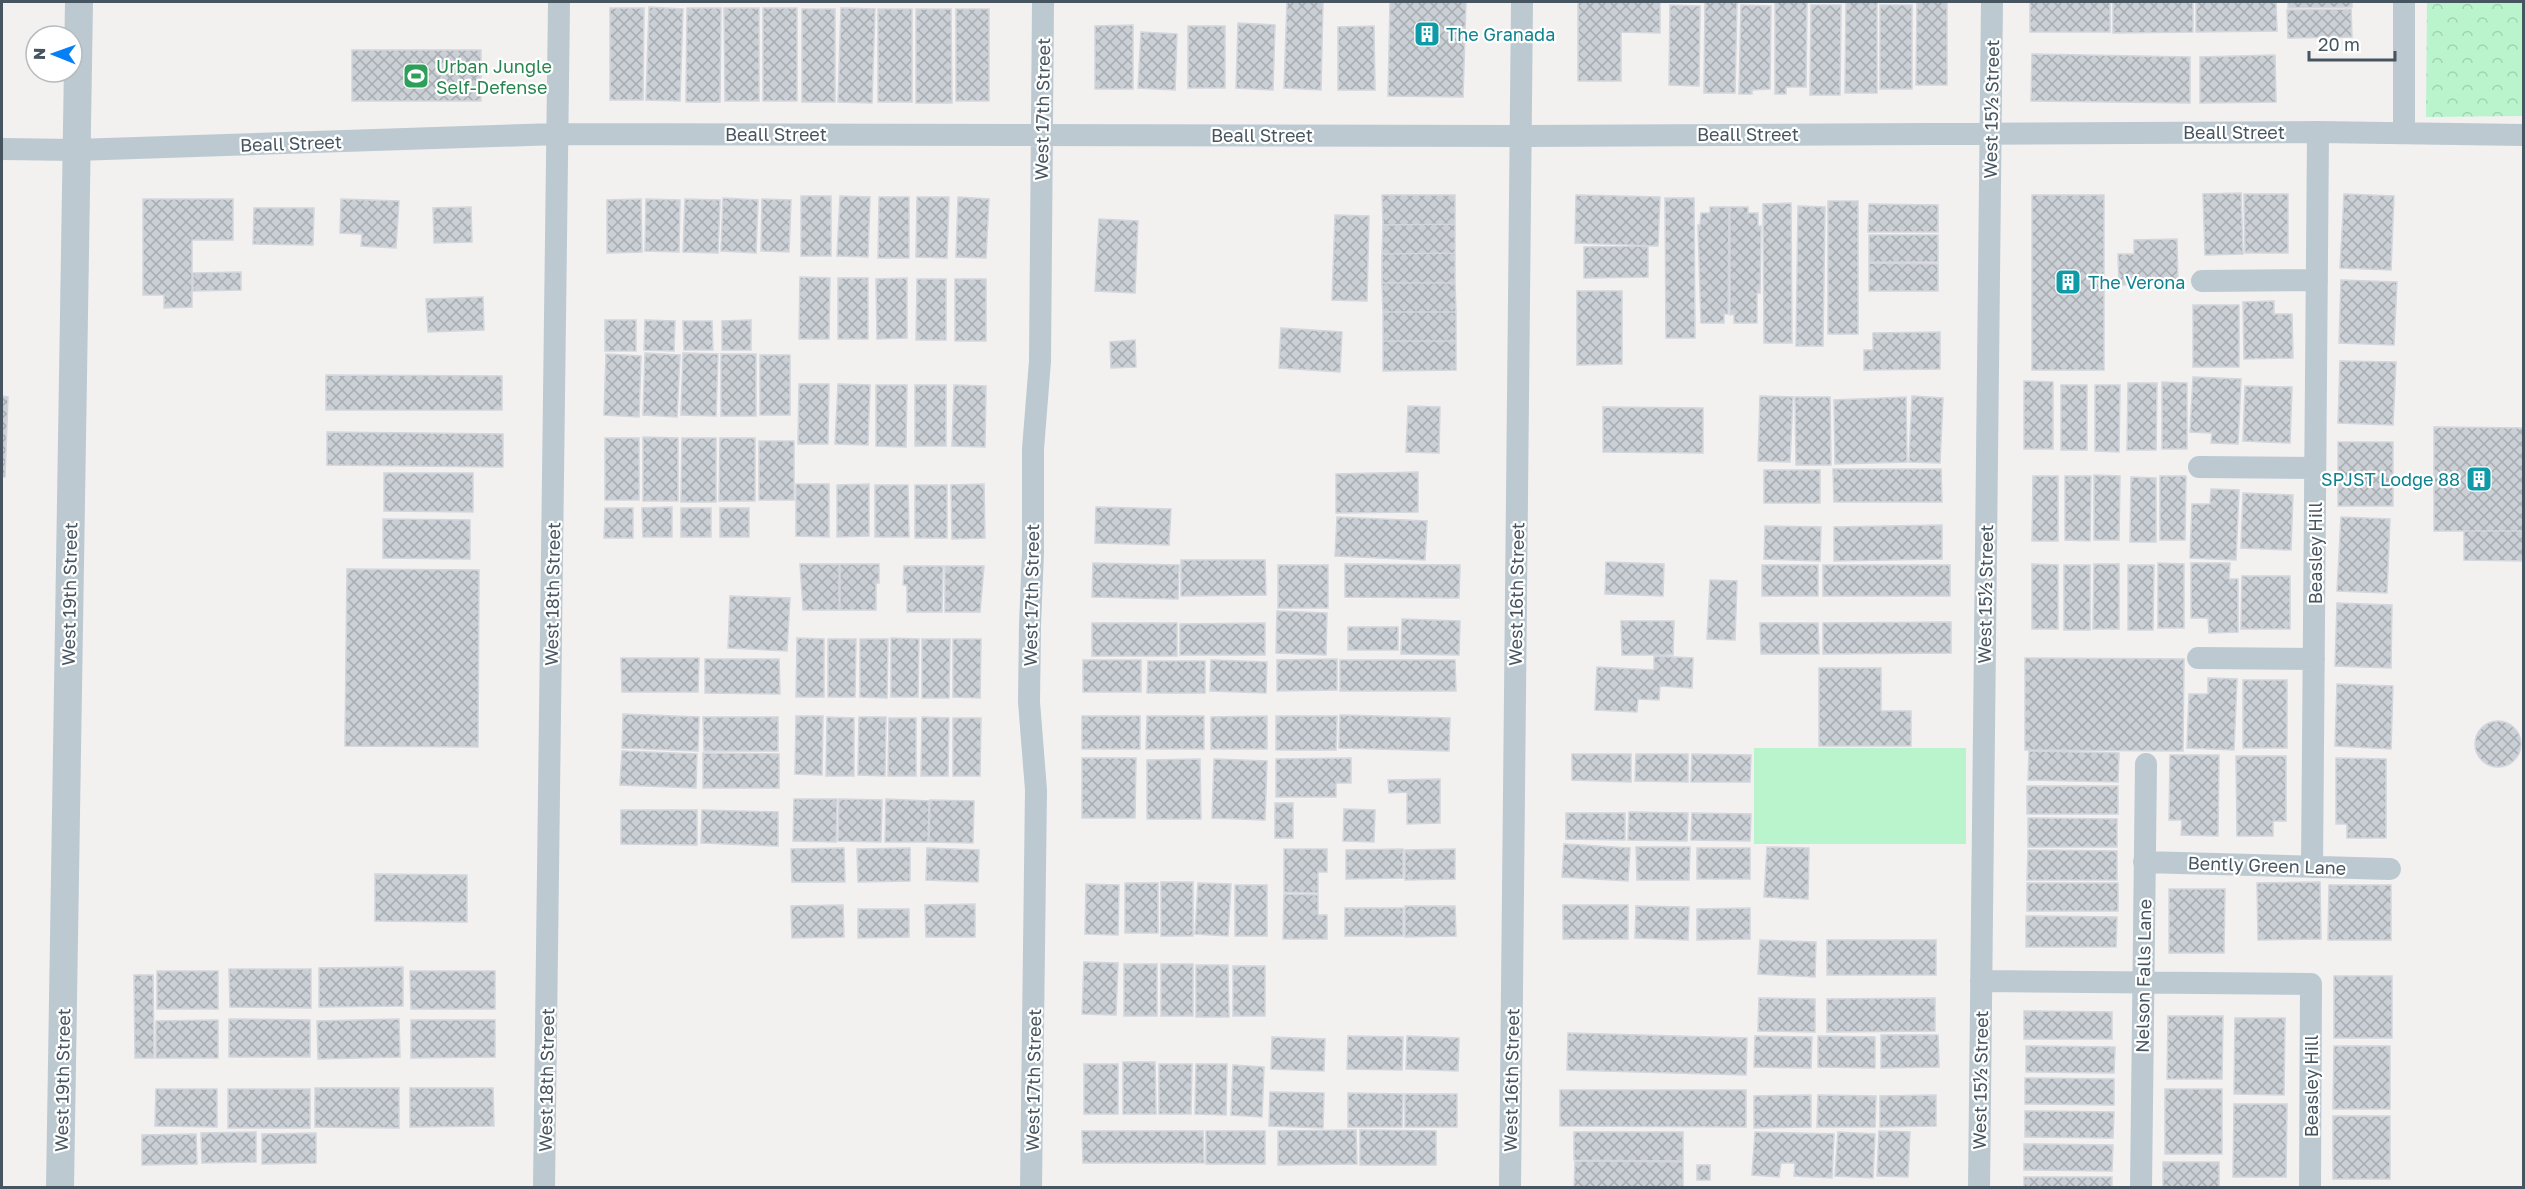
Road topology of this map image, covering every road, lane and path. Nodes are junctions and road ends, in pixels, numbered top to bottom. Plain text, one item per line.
1 (79, 2) edge
2 (559, 2) edge
3 (1043, 2) edge
4 (1522, 2) edge
5 (1992, 2) edge
6 (2404, 2) edge
7 (2318, 132) junction
8 (1990, 133) junction
9 (2403, 133) junction
10 (557, 134) junction
11 (1041, 134) junction
12 (2523, 135) edge
13 (1521, 136) junction
14 (2, 149) edge
15 (76, 150) junction
16 (2317, 280) junction
17 (2202, 281) dead end
18 (2199, 467) dead end
19 (2315, 468) junction
20 (2198, 658) dead end
21 (2314, 659) junction
22 (2146, 764) dead end
23 (2144, 862) junction
24 (2312, 867) junction
25 (2390, 869) dead end
26 (1981, 981) junction
27 (2143, 982) junction
28 (60, 1188) edge
29 (544, 1188) edge
30 (1031, 1188) edge
31 (1510, 1188) edge
32 (1979, 1188) edge
33 (2141, 1188) edge
34 (2310, 1188) edge

1 - 15 street, West 19th Street
2 - 10 street, West 18th Street
3 - 11 street, West 17th Street
4 - 13 street, West 16th Street
5 - 8 street, West 15½ Street
6 - 9 street
7 - 8 street, Beall Street
7 - 9 street, Beall Street
7 - 16 street, Beasley Hill
8 - 13 street, Beall Street
8 - 26 street, West 15½ Street
9 - 12 street, Beall Street
10 - 11 street, Beall Street
10 - 15 street, Beall Street
10 - 29 street, West 18th Street
11 - 13 street, Beall Street
11 - 30 street, West 17th Street
13 - 31 street, West 16th Street
14 - 15 street, Beall Street
15 - 28 street, West 19th Street
16 - 17 street
16 - 19 street, Beasley Hill
18 - 19 street
19 - 21 street, Beasley Hill
20 - 21 street
21 - 24 street, Beasley Hill
22 - 23 street, Nelson Falls Lane
23 - 24 street, Bently Green Lane
23 - 27 street, Nelson Falls Lane
24 - 25 street, Bently Green Lane
26 - 27 street
26 - 32 street, West 15½ Street
27 - 33 street, Nelson Falls Lane
27 - 34 street, Beasley Hill

